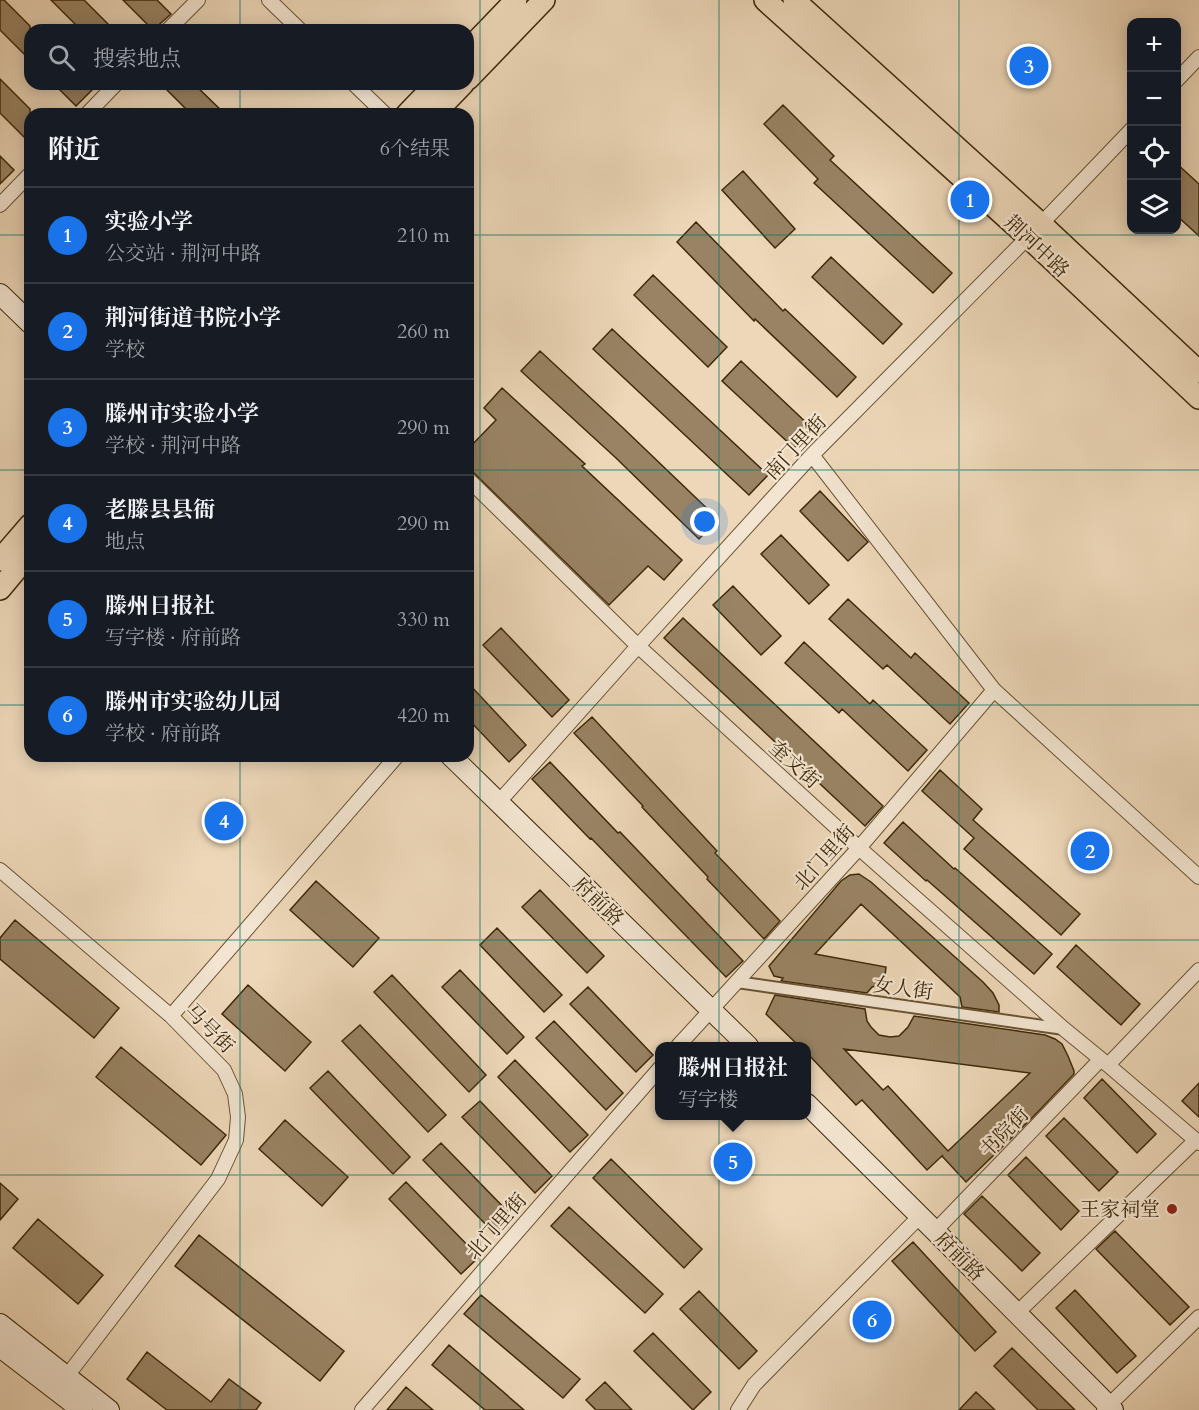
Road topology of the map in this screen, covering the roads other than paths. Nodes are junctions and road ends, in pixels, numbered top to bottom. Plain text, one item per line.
1 (198, 0) edge
2 (269, 0) edge
3 (516, 0) edge
4 (544, 0) edge
5 (765, 0) edge
6 (795, 0) edge
7 (174, 24) edge
8 (294, 24) edge
9 (474, 44) edge
10 (1199, 57) edge
11 (474, 73) edge
12 (1181, 76) edge
13 (110, 90) edge
14 (360, 90) edge
15 (430, 90) edge
16 (457, 90) edge
17 (93, 108) edge
18 (379, 108) edge
19 (413, 108) edge
20 (440, 108) edge
21 (1127, 133) edge
22 (24, 180) edge
23 (0, 205) edge
24 (1035, 230) junction
25 (0, 294) edge
26 (24, 317) edge
27 (1199, 372) edge
28 (1199, 398) edge
29 (812, 455) junction
30 (474, 485) edge
31 (24, 532) edge
32 (0, 560) edge
33 (24, 560) edge
34 (0, 589) edge
35 (638, 646) junction
36 (994, 690) junction
37 (392, 762) edge
38 (457, 762) edge
39 (498, 803) junction
40 (859, 848) junction
41 (0, 870) edge
42 (1199, 877) edge
43 (1199, 970) edge
44 (737, 982) junction
45 (711, 1010) junction
46 (171, 1016) junction
47 (1064, 1029) junction
48 (682, 1042) edge
49 (743, 1042) edge
50 (1104, 1062) junction
51 (655, 1074) edge
52 (811, 1108) edge
53 (1197, 1141) edge
54 (920, 1215) junction
55 (935, 1231) junction
56 (1017, 1313) junction
57 (1199, 1317) edge
58 (0, 1324) edge
59 (0, 1347) edge
60 (67, 1376) junction
61 (1108, 1409) edge
62 (82, 1410) edge
63 (110, 1410) edge
64 (362, 1410) edge
65 (738, 1410) edge

1 - 7 street
2 - 8 street
3 - 9 main road
4 - 11 main road
5 - 24 main road, 荆河中路
6 - 24 main road, 荆河中路
10 - 12 street
13 - 17 street
14 - 18 street
15 - 19 main road
16 - 20 main road
21 - 24 street, 南门里街
22 - 23 street
24 - 27 main road, 荆河中路
24 - 28 main road, 荆河中路
24 - 29 street, 南门里街
25 - 26 main road
29 - 35 street, 南门里街
29 - 36 street
30 - 35 street, 奎文街
31 - 32 main road
33 - 34 main road
35 - 39 street, 南门里街
35 - 40 street, 奎文街
36 - 40 street, 北门里街
36 - 42 street
37 - 46 street
38 - 39 main road, 府前路
39 - 45 main road, 府前路
40 - 44 street, 北门里街
40 - 47 street, 奎文街
41 - 46 street, 马号街
43 - 50 street, 书院街
44 - 45 street, 北门里街
44 - 47 street, 女人街
45 - 48 street, 北门里街
45 - 49 main road, 府前路
46 - 60 street, 马号街
47 - 50 street, 奎文街
50 - 53 street, 奎文街
50 - 55 street, 书院街
51 - 64 street, 北门里街
52 - 54 main road, 府前路
53 - 56 street
54 - 55 main road, 府前路
54 - 65 street
55 - 56 main road, 府前路
56 - 61 main road, 府前路
57 - 61 street
58 - 60 main road
59 - 62 main road
60 - 63 main road

